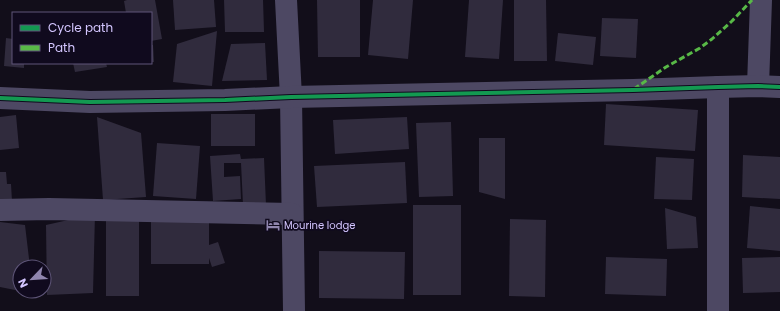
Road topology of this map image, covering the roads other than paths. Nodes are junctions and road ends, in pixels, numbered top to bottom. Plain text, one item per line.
1 (286, 0) edge
2 (761, 0) edge
3 (758, 86) junction
4 (718, 87) junction
5 (780, 87) edge
6 (291, 97) junction
7 (0, 98) edge
8 (0, 210) edge
9 (292, 214) junction
10 (294, 311) edge
11 (718, 311) edge

1 - 6 street
2 - 3 street
3 - 4 street
3 - 5 street
4 - 6 street
4 - 11 street
6 - 7 street
6 - 9 street
8 - 9 street
9 - 10 street

